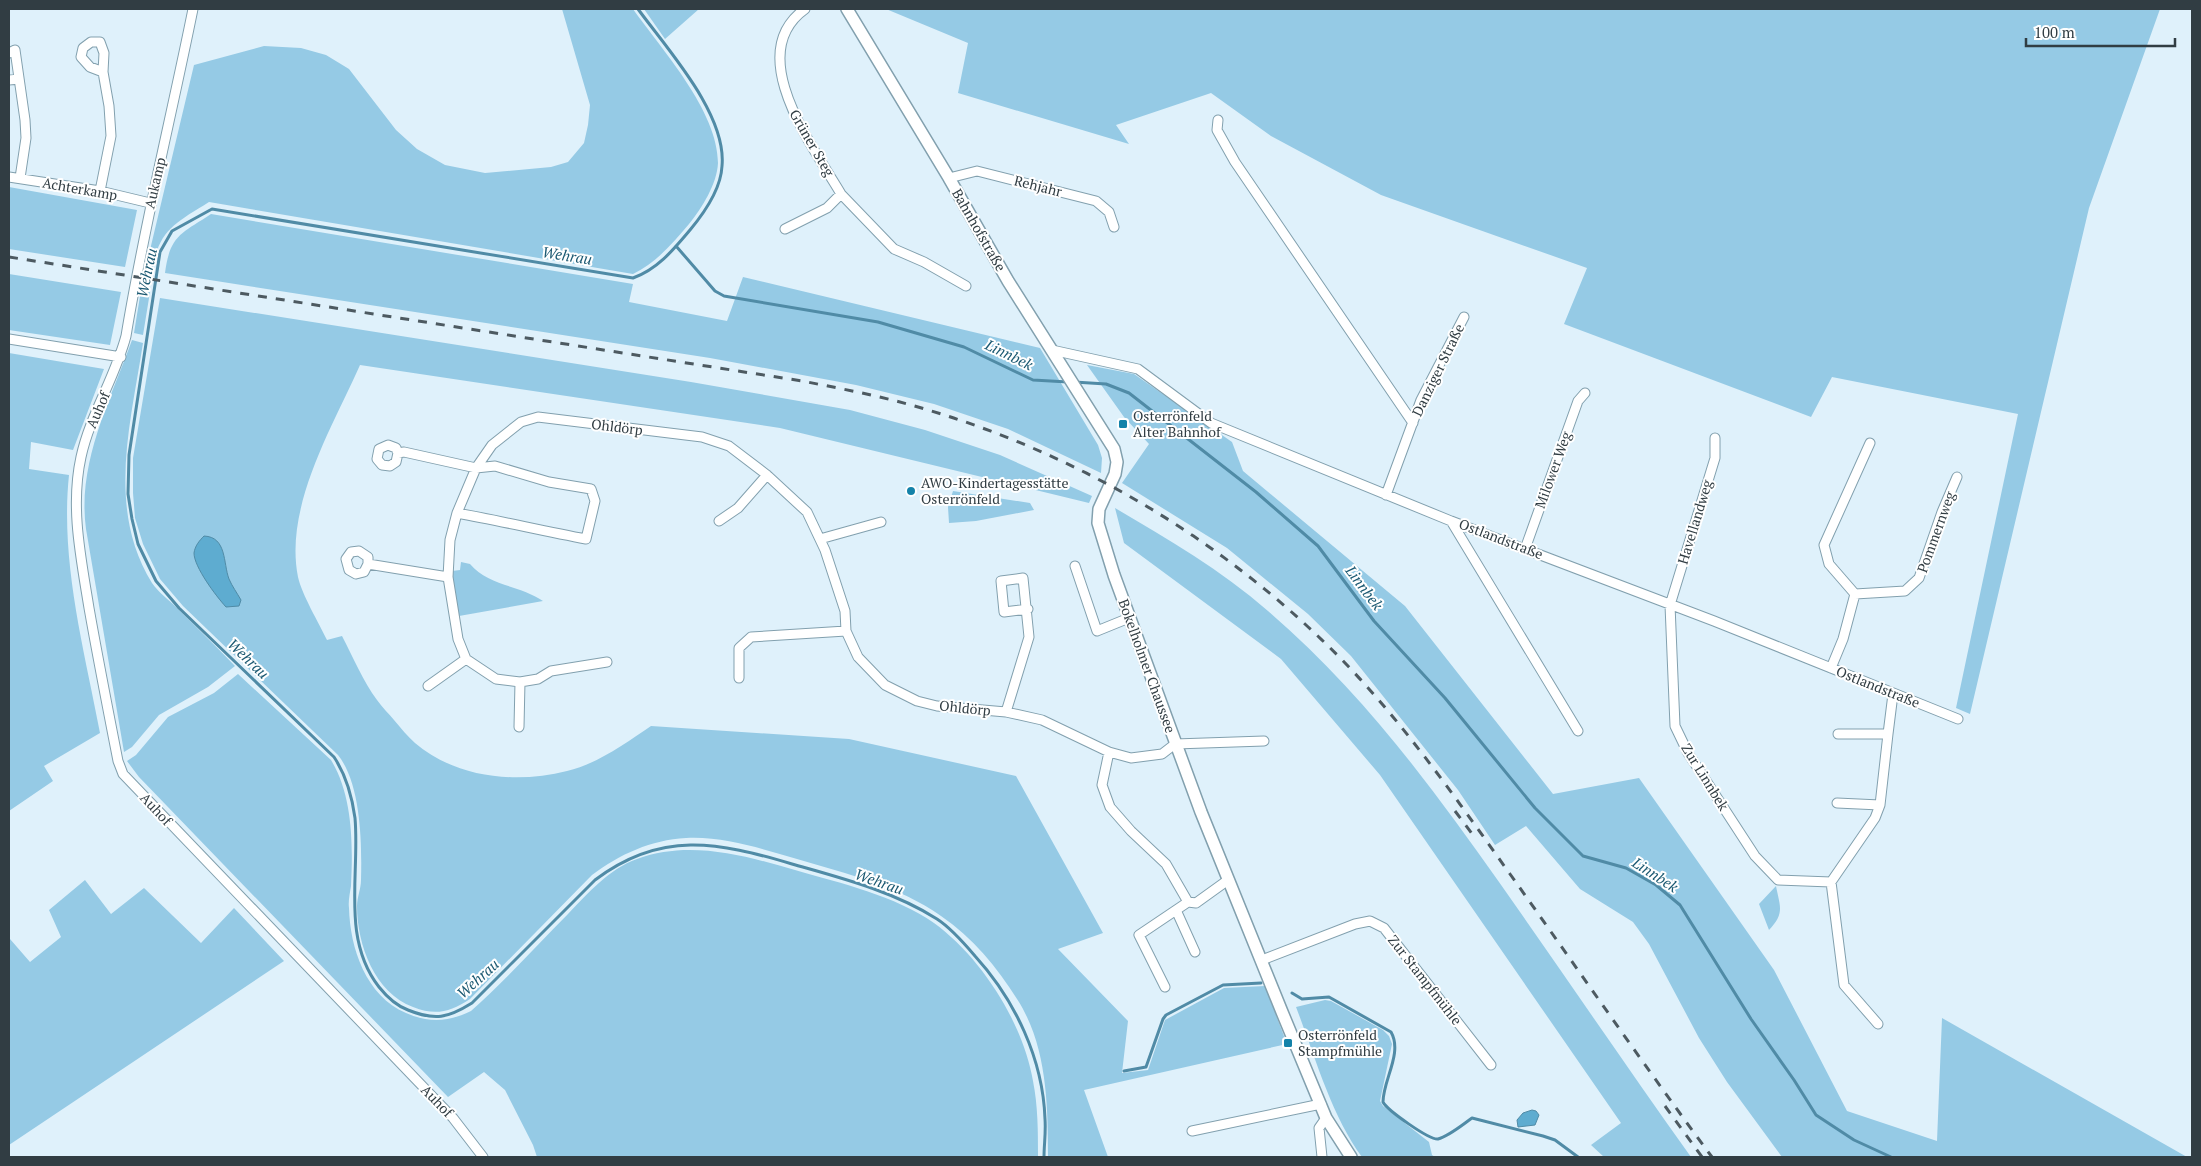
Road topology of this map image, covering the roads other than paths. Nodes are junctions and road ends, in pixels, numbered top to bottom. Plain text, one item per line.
1 (193, 9) edge
2 (805, 9) edge
3 (846, 9) edge
4 (9, 53) edge
5 (103, 72) dead end
6 (19, 79) junction
7 (9, 80) edge
8 (1217, 125) dead end
9 (9, 177) edge
10 (20, 178) junction
11 (949, 178) junction
12 (100, 191) junction
13 (842, 194) junction
14 (150, 203) junction
15 (1114, 227) dead end
16 (785, 229) dead end
17 (966, 286) dead end
18 (1464, 317) dead end
19 (9, 339) edge
20 (1052, 350) junction
21 (121, 357) junction
22 (1585, 393) dead end
23 (1413, 423) junction
24 (1715, 438) dead end
25 (1870, 443) dead end
26 (1114, 450) joint
27 (398, 453) dead end
28 (476, 468) junction
29 (767, 475) junction
30 (1957, 477) dead end
31 (1386, 495) junction
32 (458, 513) junction
33 (720, 521) dead end
34 (1451, 521) junction
35 (881, 522) dead end
36 (820, 540) junction
37 (1525, 548) junction
38 (368, 564) dead end
39 (1075, 566) dead end
40 (448, 577) junction
41 (1855, 594) junction
42 (1670, 605) junction
43 (1028, 610) dead end
44 (1129, 618) junction
45 (846, 631) junction
46 (466, 659) junction
47 (607, 662) dead end
48 (1831, 668) junction
49 (739, 678) dead end
50 (520, 682) junction
51 (428, 686) dead end
52 (1893, 694) junction
53 (1006, 712) junction
54 (1958, 719) dead end
55 (519, 726) dead end
56 (1578, 731) dead end
57 (1838, 734) dead end
58 (1888, 734) junction
59 (1264, 741) dead end
60 (1175, 744) junction
61 (1109, 752) junction
62 (1838, 803) dead end
63 (1880, 805) junction
64 (1228, 880) junction
65 (1832, 882) junction
66 (1188, 902) junction
67 (1176, 910) junction
68 (1195, 952) dead end
69 (1262, 960) junction
70 (1165, 987) dead end
71 (1878, 1024) dead end
72 (1491, 1065) dead end
73 (1319, 1099) junction
74 (1326, 1118) junction
75 (1192, 1131) dead end
76 (482, 1157) edge
77 (1322, 1157) edge
78 (1351, 1157) edge

1 - 14 street, Aukamp
2 - 13 street, Grüner Steg
3 - 11 main road, Bahnhofstraße
4 - 6 street
5 - 12 street
6 - 7 street
6 - 10 street
8 - 23 street
9 - 10 street, Achterkamp
10 - 12 street, Achterkamp
11 - 15 street, Rehjahr
11 - 20 main road, Bahnhofstraße
12 - 14 street, Achterkamp
13 - 16 street
13 - 17 street, Grüner Steg
14 - 21 street, Aukamp
18 - 23 street, Danziger Straße
19 - 21 street
20 - 26 main road, Bahnhofstraße
20 - 31 street, Ostlandstraße
21 - 76 street, Auhof
22 - 37 street, Milower Weg
23 - 31 street, Danziger Straße
24 - 42 street, Havellandweg
25 - 41 street
26 - 44 main road, Bokelholmer Chaussee
27 - 28 street
28 - 29 street, Ohldörp
28 - 32 street, Ohldörp
28 - 32 street
29 - 33 street
29 - 36 street, Ohldörp
30 - 41 street, Pommernweg
31 - 34 street, Ostlandstraße
32 - 40 street, Ohldörp
34 - 37 street, Ostlandstraße
34 - 56 street
35 - 36 street
36 - 45 street, Ohldörp
37 - 42 street, Ostlandstraße
38 - 40 street
39 - 44 street
40 - 46 street, Ohldörp
41 - 48 street
42 - 48 street, Ostlandstraße
42 - 65 street, Zur Linnbek
43 - 53 street
44 - 60 main road, Bokelholmer Chaussee
45 - 49 street
45 - 53 street, Ohldörp
46 - 50 street
46 - 51 street
47 - 50 street
48 - 52 street, Ostlandstraße
50 - 55 street
52 - 54 street, Ostlandstraße
52 - 58 street
53 - 61 street, Ohldörp
57 - 58 street
58 - 63 street
59 - 60 street
60 - 61 street, Ohldörp
60 - 64 main road, Bokelholmer Chaussee
61 - 66 street
62 - 63 street
63 - 65 street
64 - 66 street
64 - 69 main road, Bokelholmer Chaussee
65 - 71 street
66 - 67 street
67 - 68 street
67 - 70 street
69 - 72 street, Zur Stampfmühle
69 - 73 main road, Bokelholmer Chaussee
73 - 74 main road, Bokelholmer Chaussee
73 - 75 street
74 - 77 street
74 - 78 main road, Bokelholmer Chaussee

